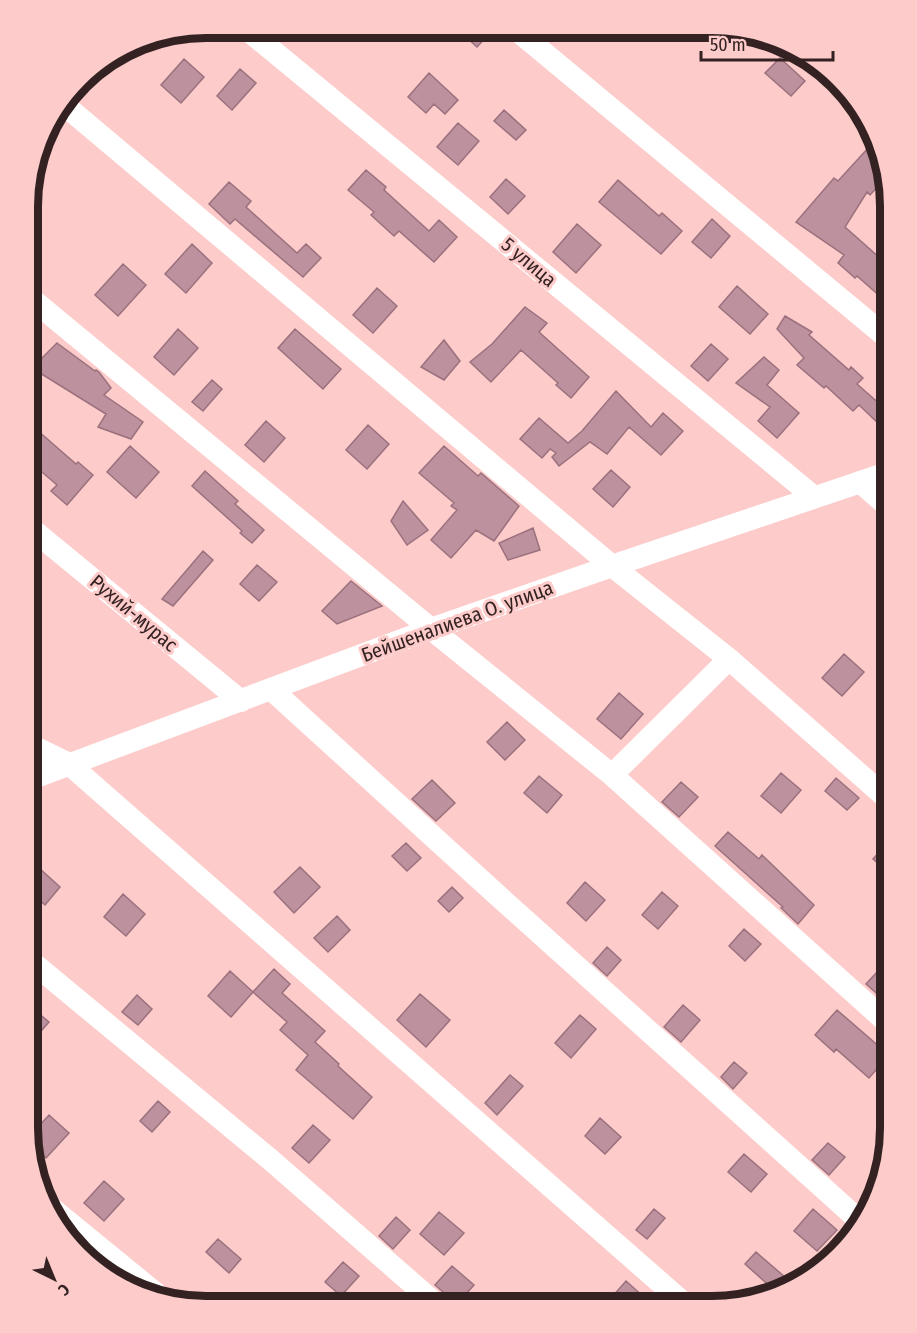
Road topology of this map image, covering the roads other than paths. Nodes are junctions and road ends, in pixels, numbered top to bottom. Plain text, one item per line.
1 (257, 38) edge
2 (526, 38) edge
3 (69, 109) edge
4 (38, 304) edge
5 (880, 332) edge
6 (880, 475) edge
7 (860, 482) junction
8 (814, 497) junction
9 (880, 499) edge
10 (38, 534) edge
11 (612, 566) junction
12 (431, 629) junction
13 (729, 659) junction
14 (272, 690) junction
15 (241, 701) junction
16 (38, 749) edge
17 (69, 764) junction
18 (612, 775) junction
19 (38, 776) edge
20 (879, 792) edge
21 (38, 967) edge
22 (879, 1015) edge
23 (854, 1216) edge
24 (65, 1219) edge
25 (144, 1283) edge
26 (427, 1296) edge
27 (676, 1296) edge

1 - 8 street, 5 улица
2 - 5 street
3 - 11 street
4 - 12 street
6 - 7 street, Бейшеналиева О. улица
7 - 8 street, Бейшеналиева О. улица
7 - 9 street
8 - 11 street, Бейшеналиева О. улица
10 - 15 street, Рухий-мурас
11 - 12 street, Бейшеналиева О. улица
11 - 13 street
12 - 14 street, Бейшеналиева О. улица
12 - 18 street
13 - 18 street
13 - 20 street
14 - 15 street, Бейшеналиева О. улица
14 - 23 street
15 - 17 street, Бейшеналиева О. улица
16 - 17 street
17 - 19 street, Бейшеналиева О. улица
17 - 27 street
18 - 22 street
21 - 26 street
24 - 25 street

